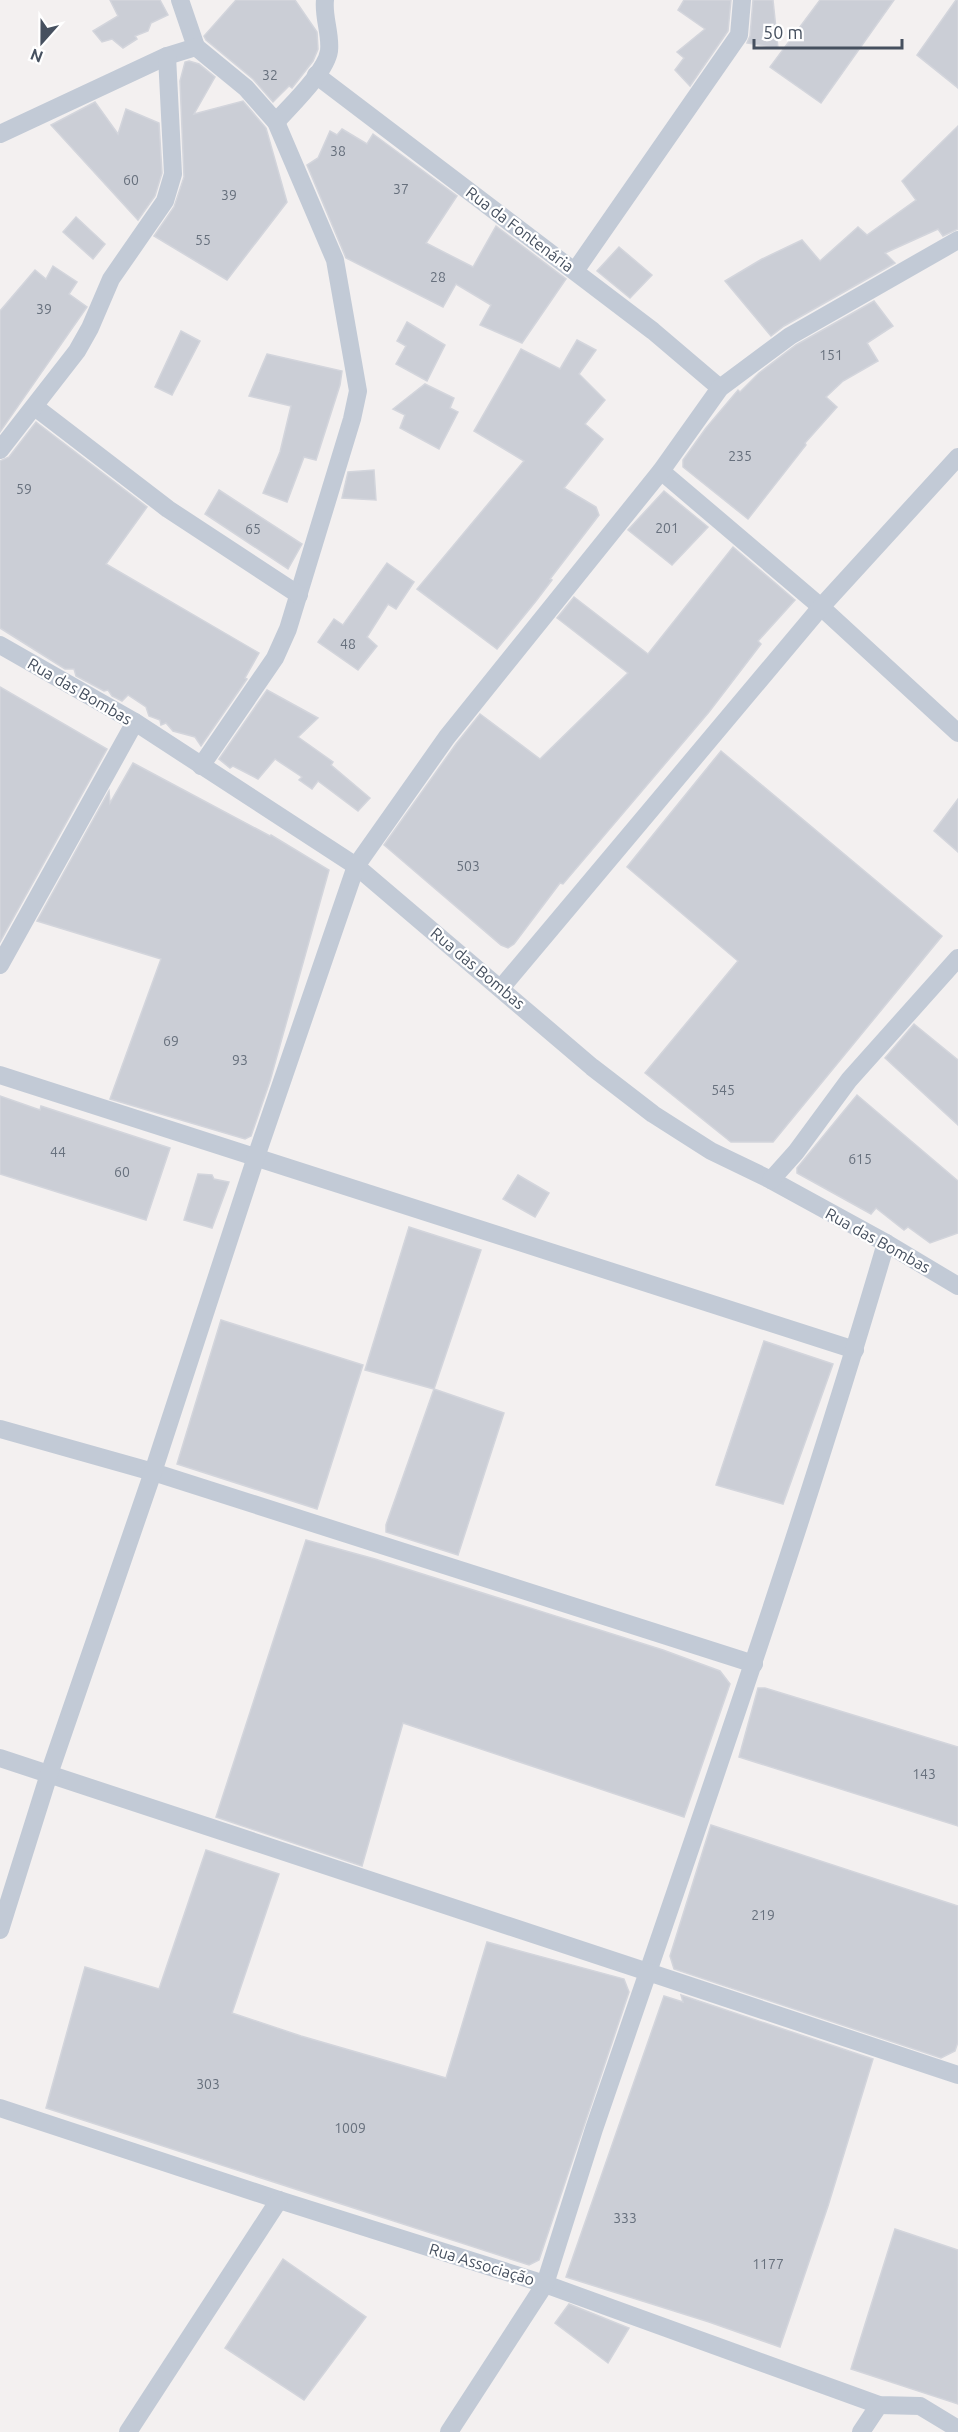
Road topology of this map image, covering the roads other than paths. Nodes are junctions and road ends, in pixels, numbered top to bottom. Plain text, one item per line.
1 (180, 0) edge
2 (325, 0) edge
3 (741, 0) edge
4 (196, 47) junction
5 (167, 56) junction
6 (316, 75) junction
7 (276, 122) junction
8 (0, 134) edge
9 (958, 240) edge
10 (575, 270) junction
11 (720, 388) junction
12 (35, 407) junction
13 (0, 450) edge
14 (958, 457) edge
15 (661, 471) junction
16 (299, 595) junction
17 (821, 607) junction
18 (0, 645) edge
19 (135, 722) junction
20 (958, 732) edge
21 (201, 766) junction
22 (356, 866) junction
23 (958, 958) edge
24 (0, 965) edge
25 (501, 988) junction
26 (0, 1075) edge
27 (256, 1157) junction
28 (771, 1180) junction
29 (886, 1243) junction
30 (958, 1285) edge
31 (855, 1350) junction
32 (0, 1429) edge
33 (153, 1472) junction
34 (754, 1664) junction
35 (0, 1758) edge
36 (49, 1774) junction
37 (0, 1930) edge
38 (648, 1972) junction
39 (956, 2069) edge
40 (0, 2108) edge
41 (279, 2200) junction
42 (545, 2284) junction
43 (879, 2405) junction
44 (958, 2428) edge
45 (128, 2432) edge
46 (449, 2432) edge
47 (861, 2432) edge

1 - 4 street
2 - 6 street
3 - 10 street
4 - 5 street
4 - 7 street
5 - 8 street
5 - 12 street
6 - 7 street
6 - 10 street, Rua da Fontenária
7 - 16 street
9 - 11 street
10 - 11 street, Rua da Fontenária
11 - 15 street
12 - 13 street
12 - 16 street
14 - 17 street
15 - 17 street
15 - 22 street
16 - 21 street
17 - 20 street
17 - 25 street
18 - 19 street, Rua das Bombas
19 - 21 street, Rua das Bombas
19 - 24 street
21 - 22 street, Rua das Bombas
22 - 25 street, Rua das Bombas
22 - 27 street
23 - 28 street
25 - 28 street, Rua das Bombas
26 - 27 street
27 - 31 street
27 - 33 street
28 - 29 street, Rua das Bombas
29 - 30 street, Rua das Bombas
29 - 31 street
31 - 34 street
32 - 33 street
33 - 34 street
33 - 36 street
34 - 38 street
35 - 36 street
36 - 37 street
36 - 38 street
38 - 39 street
38 - 42 street
40 - 41 street, Rua Associação
41 - 42 street, Rua Associação
41 - 45 street
42 - 43 street, Rua Associação
42 - 46 street
43 - 44 street, Rua Associação
43 - 47 street

